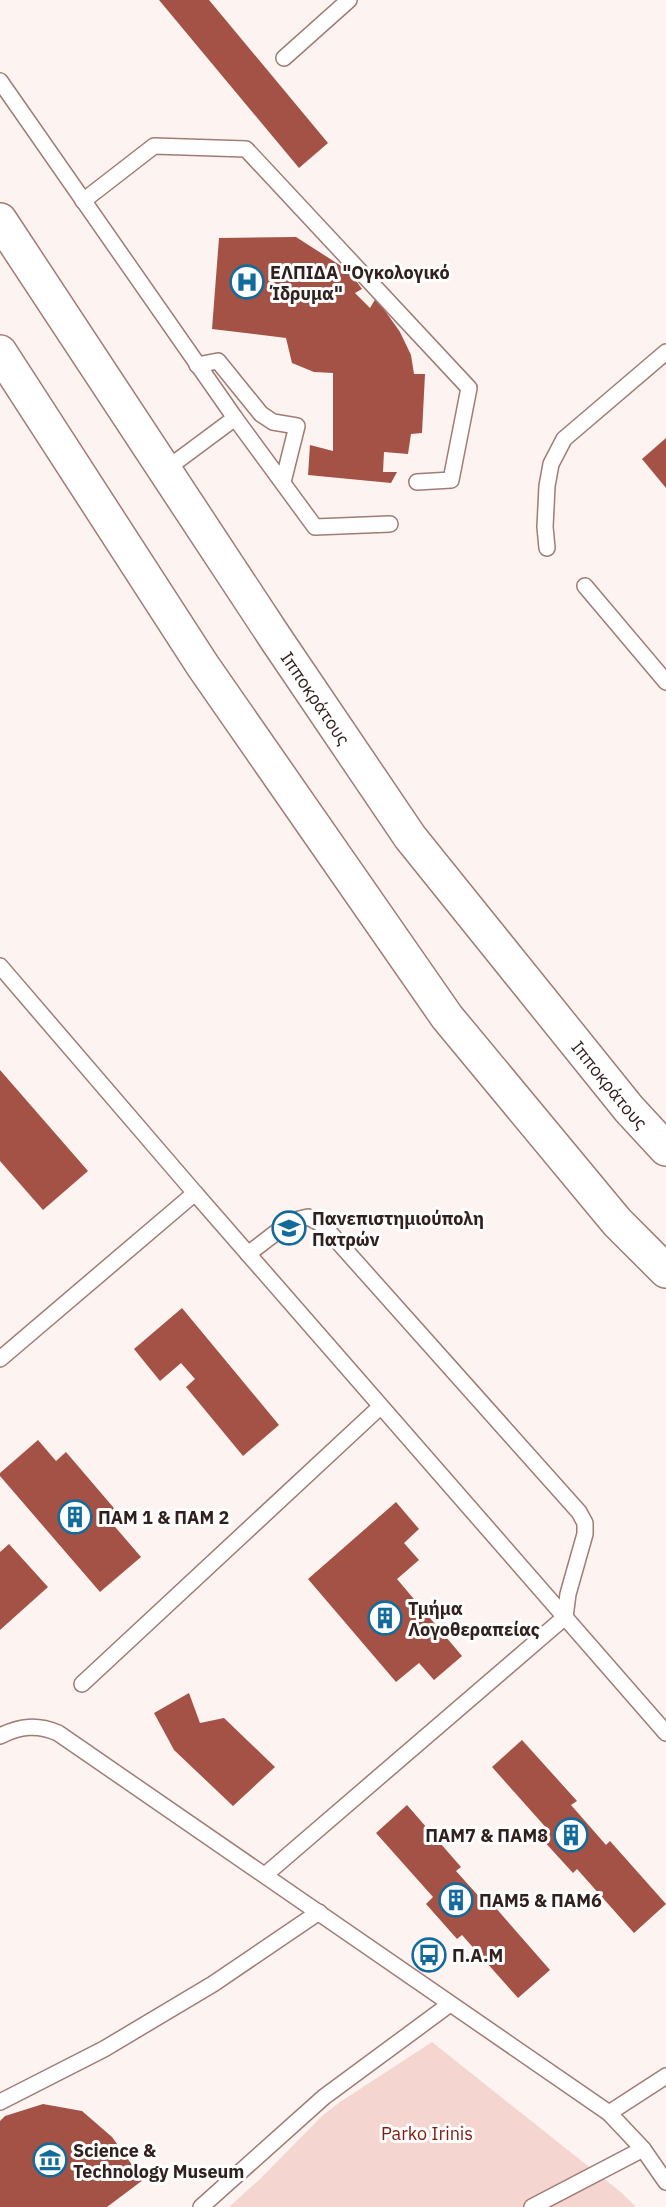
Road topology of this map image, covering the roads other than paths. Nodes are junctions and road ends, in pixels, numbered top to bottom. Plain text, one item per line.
1 (350, 0) edge
2 (284, 58) dead end
3 (0, 81) edge
4 (83, 201) junction
5 (0, 220) edge
6 (0, 352) edge
7 (666, 352) edge
8 (197, 365) junction
9 (235, 418) junction
10 (165, 470) junction
11 (283, 482) junction
12 (417, 482) dead end
13 (390, 524) dead end
14 (547, 548) dead end
15 (585, 586) dead end
16 (666, 682) edge
17 (0, 966) edge
18 (666, 1149) edge
19 (195, 1193) junction
20 (248, 1254) junction
21 (666, 1271) edge
22 (0, 1359) edge
23 (380, 1407) junction
24 (565, 1617) junction
25 (82, 1684) dead end
26 (666, 1733) edge
27 (0, 1736) edge
28 (265, 1875) junction
29 (319, 1912) junction
30 (450, 2004) junction
31 (666, 2076) edge
32 (0, 2102) edge
33 (609, 2113) junction
34 (644, 2149) junction
35 (666, 2182) edge
36 (201, 2207) edge
37 (532, 2207) edge

1 - 2 lane
3 - 4 lane
4 - 8 lane
4 - 12 lane
5 - 10 street, Ιπποκράτους
6 - 21 street
7 - 14 lane
8 - 9 lane
8 - 11 lane
9 - 10 lane
9 - 11 lane
10 - 18 street, Ιπποκράτους
11 - 13 lane
15 - 16 lane
17 - 19 lane
19 - 20 lane
19 - 22 lane
20 - 23 lane
20 - 24 lane
23 - 24 lane
23 - 25 lane
24 - 26 lane
24 - 28 lane
27 - 28 lane
28 - 29 lane
29 - 30 lane
29 - 32 lane
30 - 33 lane
30 - 36 lane
31 - 33 lane
33 - 34 lane
34 - 35 lane
34 - 37 lane

